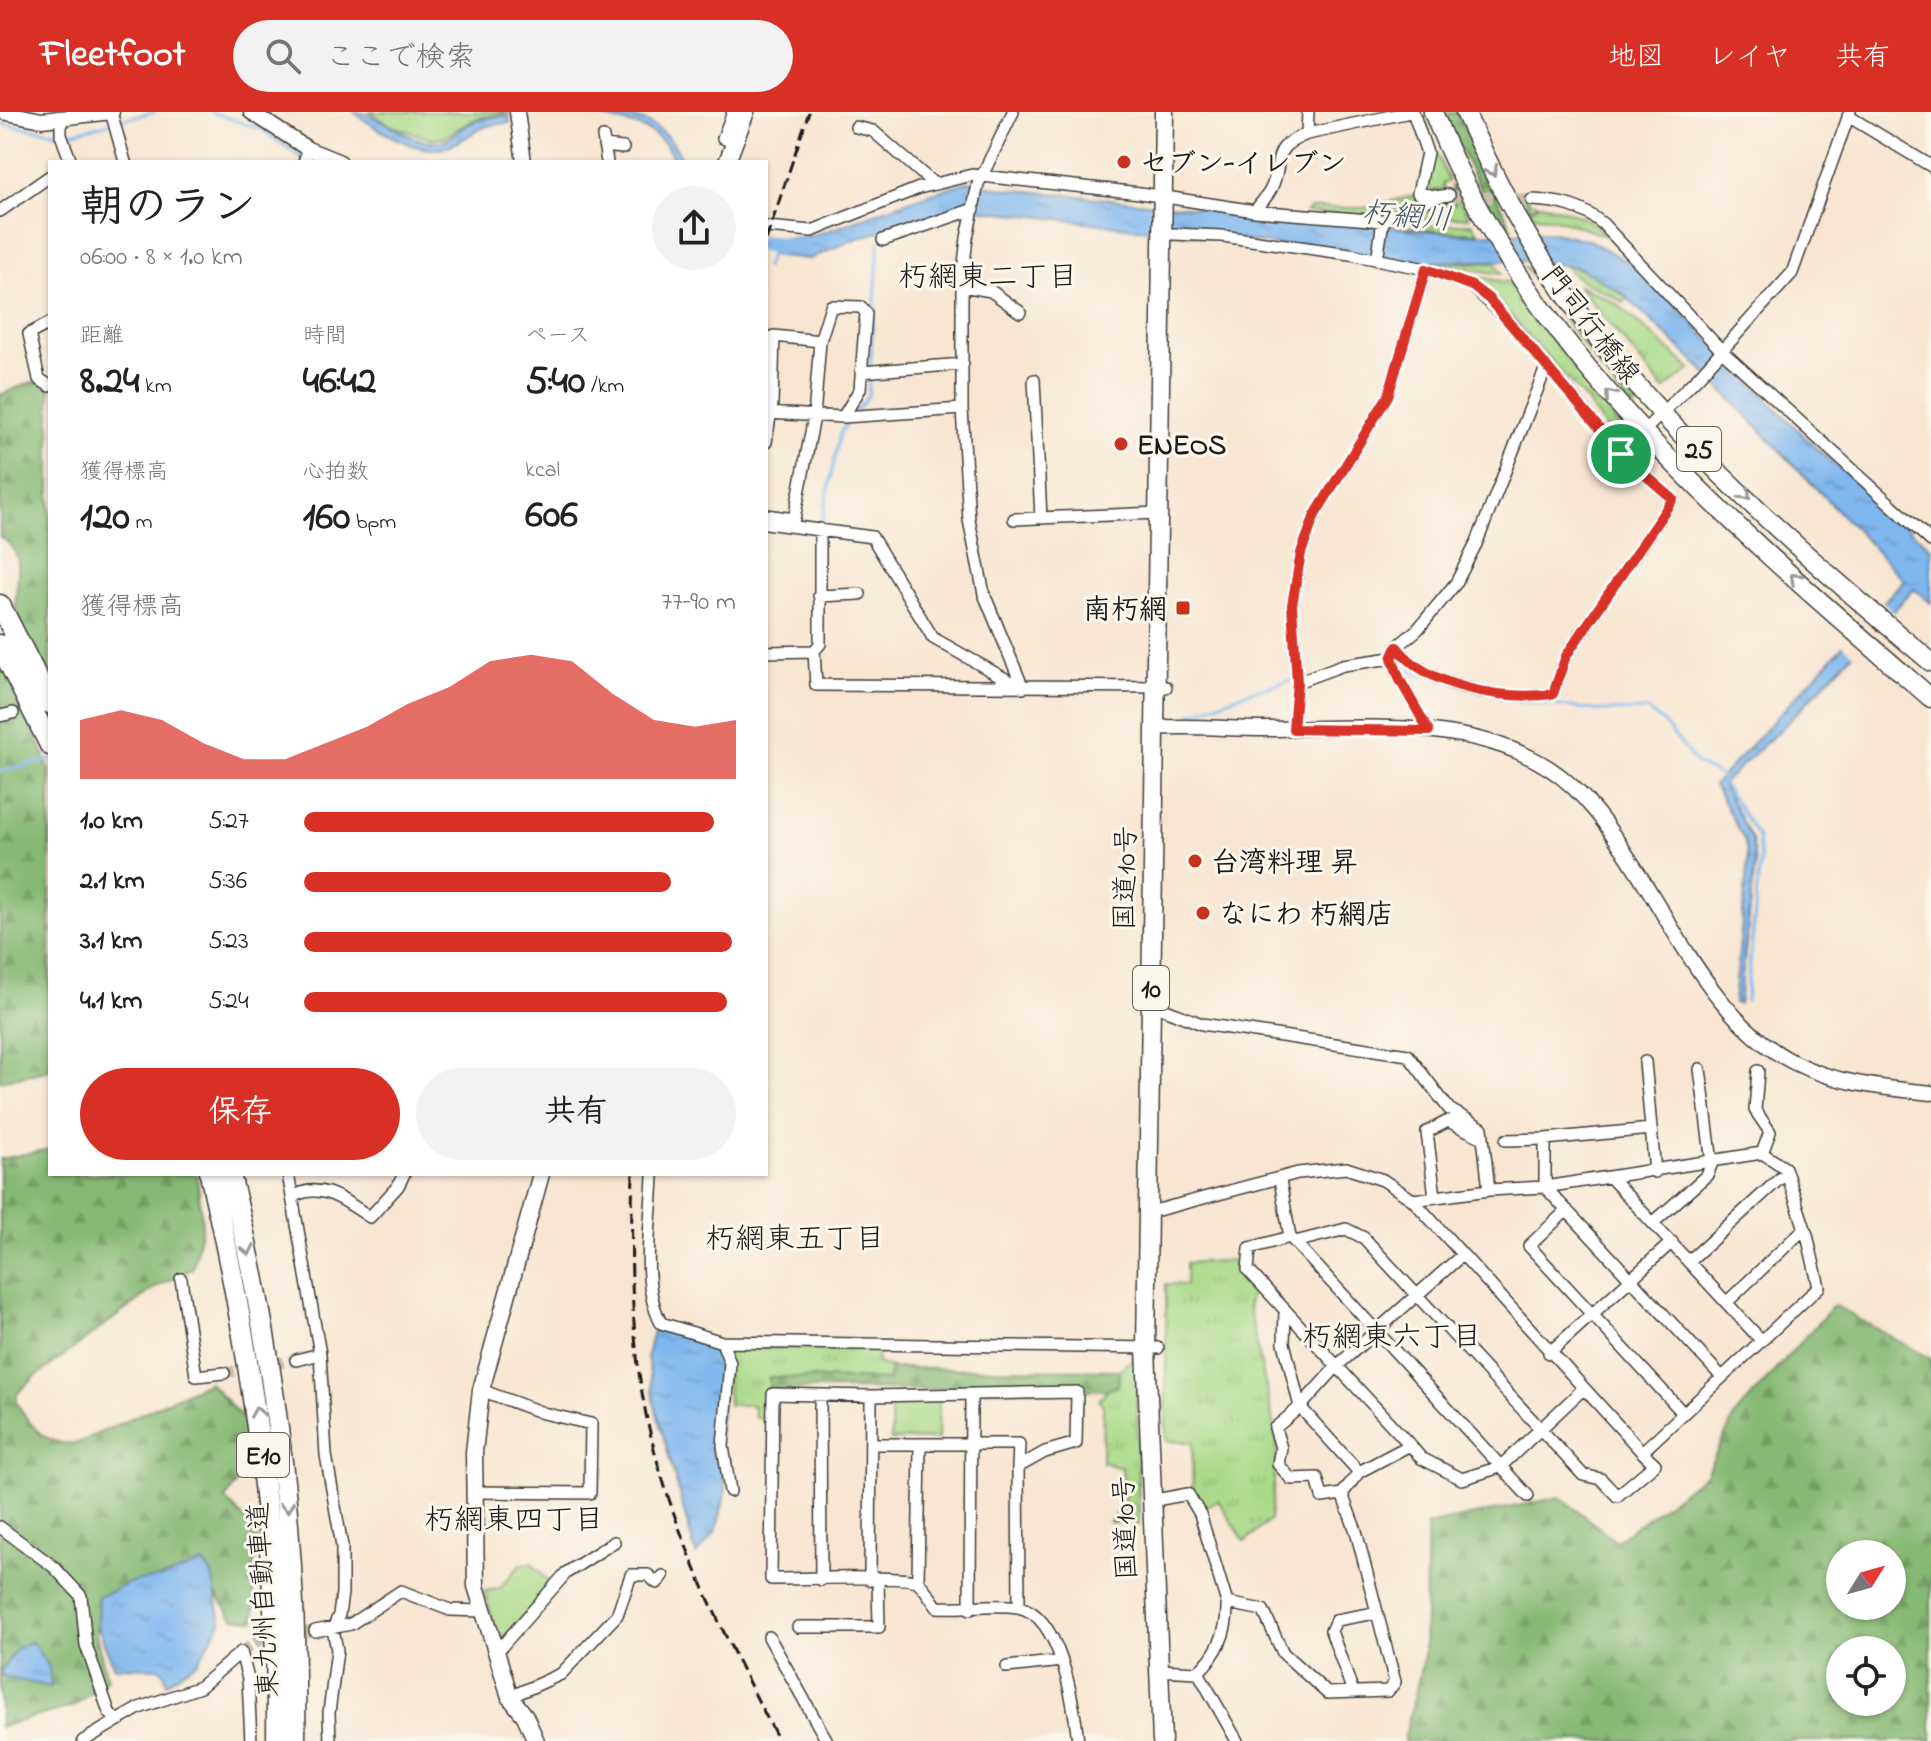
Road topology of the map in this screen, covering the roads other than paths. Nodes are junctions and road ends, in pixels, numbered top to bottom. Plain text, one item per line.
1 (2, 112) edge
2 (251, 112) edge
3 (733, 112) edge
4 (746, 112) edge
5 (1013, 112) edge
6 (1164, 112) edge
7 (1176, 112) edge
8 (1308, 112) edge
9 (1411, 112) edge
10 (1433, 112) edge
11 (1465, 112) edge
12 (1849, 114) edge
13 (113, 117) edge
14 (517, 117) edge
15 (856, 127) dead end
16 (61, 128) junction
17 (1307, 134) junction
18 (734, 143) junction
19 (623, 148) dead end
20 (306, 156) edge
21 (69, 160) edge
22 (124, 160) edge
23 (329, 160) edge
24 (524, 160) edge
25 (607, 160) edge
26 (728, 160) edge
27 (1931, 166) edge
28 (48, 177) edge
29 (980, 180) junction
30 (934, 184) junction
31 (1449, 195) tunnel mouth
32 (1435, 197) junction
33 (1168, 198) junction
34 (1532, 200) tunnel mouth
35 (974, 209) junction
36 (0, 211) edge
37 (1255, 211) junction
38 (1382, 226) junction
39 (768, 227) edge
40 (1167, 234) junction
41 (883, 240) dead end
42 (1378, 256) junction
43 (1426, 269) junction
44 (962, 286) junction
45 (1020, 312) dead end
46 (48, 324) edge
47 (820, 341) junction
48 (1722, 351) junction
49 (963, 364) junction
50 (1547, 365) junction
51 (867, 371) junction
52 (1034, 380) dead end
53 (48, 385) edge
54 (962, 409) junction
55 (1661, 412) junction
56 (768, 414) edge
57 (814, 417) junction
58 (849, 417) junction
59 (1642, 431) junction
60 (1621, 454) junction
61 (1158, 513) junction
62 (768, 515) edge
63 (1041, 518) junction
64 (1014, 519) dead end
65 (768, 523) edge
66 (820, 529) junction
67 (1931, 541) edge
68 (860, 594) dead end
69 (819, 596) junction
70 (0, 605) edge
71 (0, 645) edge
72 (814, 651) junction
73 (768, 652) edge
74 (1395, 652) junction
75 (1931, 662) edge
76 (1297, 682) junction
77 (1160, 687) junction
78 (1023, 688) junction
79 (1931, 698) edge
80 (48, 699) edge
81 (13, 713) dead end
82 (0, 716) edge
83 (1161, 728) junction
84 (1293, 729) junction
85 (1429, 731) junction
86 (48, 741) edge
87 (1161, 1008) junction
88 (1645, 1062) dead end
89 (1700, 1069) dead end
90 (1758, 1071) dead end
91 (1931, 1093) edge
92 (1651, 1129) junction
93 (1483, 1138) junction
94 (1545, 1139) junction
95 (1506, 1140) dead end
96 (1762, 1153) junction
97 (1712, 1163) junction
98 (1655, 1172) junction
99 (1786, 1173) junction
100 (210, 1176) edge
101 (231, 1176) edge
102 (289, 1176) edge
103 (402, 1176) edge
104 (540, 1176) edge
105 (653, 1176) edge
106 (1611, 1178) junction
107 (1280, 1180) junction
108 (1545, 1187) junction
109 (1489, 1190) junction
110 (294, 1196) junction
111 (1435, 1197) junction
112 (1413, 1200) junction
113 (1158, 1210) junction
114 (1567, 1210) junction
115 (1654, 1222) junction
116 (1805, 1228) junction
117 (1293, 1240) junction
118 (1672, 1242) junction
119 (1461, 1256) junction
120 (1689, 1261) junction
121 (1632, 1278) junction
122 (181, 1279) dead end
123 (1418, 1295) junction
124 (1727, 1302) junction
125 (1285, 1310) junction
126 (1592, 1314) junction
127 (1376, 1334) junction
128 (1760, 1339) junction
129 (722, 1342) junction
130 (1152, 1348) junction
131 (1549, 1353) junction
132 (320, 1354) junction
133 (296, 1360) tunnel mouth
134 (1338, 1365) junction
135 (224, 1373) tunnel mouth
136 (1721, 1376) junction
137 (481, 1390) junction
138 (1582, 1390) junction
139 (820, 1395) junction
140 (971, 1395) junction
141 (871, 1396) junction
142 (1300, 1407) junction
143 (1683, 1413) junction
144 (1541, 1428) junction
145 (871, 1444) junction
146 (920, 1445) junction
147 (971, 1445) junction
148 (1410, 1445) junction
149 (1642, 1452) junction
150 (1018, 1467) junction
151 (1500, 1467) junction
152 (1359, 1472) junction
153 (730, 1491) dead end
154 (476, 1492) junction
155 (1342, 1494) junction
156 (1528, 1496) dead end
157 (1156, 1500) junction
158 (0, 1527) edge
159 (614, 1542) dead end
160 (663, 1576) dead end
161 (821, 1580) junction
162 (874, 1580) junction
163 (918, 1582) junction
164 (274, 1603) junction
165 (1227, 1603) junction
166 (1019, 1607) junction
167 (970, 1609) junction
168 (482, 1611) junction
169 (1375, 1613) junction
170 (798, 1627) dead end
171 (333, 1629) junction
172 (315, 1631) tunnel mouth
173 (769, 1637) dead end
174 (495, 1654) junction
175 (1062, 1661) junction
176 (1007, 1667) dead end
177 (1163, 1670) junction
178 (1198, 1672) junction
179 (1353, 1692) junction
180 (510, 1697) junction
181 (116, 1720) junction
182 (83, 1741) edge
183 (251, 1741) edge
184 (271, 1741) edge
185 (277, 1741) edge
186 (297, 1741) edge
187 (330, 1741) edge
188 (536, 1741) edge
189 (827, 1741) edge
190 (1078, 1741) edge
191 (1162, 1741) edge
192 (1172, 1741) edge
193 (1237, 1741) edge

1 - 16 street
2 - 20 street
3 - 18 street
4 - 18 main road
5 - 29 street
6 - 33 main road, 国道10号 / 10
7 - 33 main road, 国道10号 / 10
8 - 17 street
9 - 17 street
9 - 32 street
59 -> 10 main road, 門司行橋線 / 25
11 -> 55 main road, 門司行橋線 / 25
12 - 27 street
12 - 48 street
13 - 16 street
13 - 22 street
14 - 24 street
15 - 30 street
16 - 21 street
17 - 37 street
18 - 26 main road
19 - 25 street
20 - 23 street
28 - 36 street
29 - 30 street
29 - 33 street
29 - 35 street
30 - 39 street
31 - 32 street
32 - 38 street
33 - 37 street
33 - 40 main road, 国道10号 / 10
34 - 48 street
35 - 41 street
35 - 44 street
37 - 38 street
38 - 42 street
40 - 42 street
40 - 61 main road, 国道10号 / 10
40 - 77 main road, 国道10号 / 10
42 - 43 street
43 - 50 street
43 - 76 street
44 - 45 street
44 - 49 street
46 - 53 street
47 - 51 street
47 - 56 street
47 - 57 street
48 - 55 street
48 - 67 street
49 - 51 street
49 - 54 street
50 - 60 street
50 - 74 street
51 - 58 street
52 - 63 street
54 - 58 street
54 - 78 street
55 - 59 street
55 -> 75 main road, 門司行橋線 / 25
56 - 57 street
57 - 58 street
57 - 62 street
59 - 60 street
79 -> 59 main road, 門司行橋線 / 25
60 - 74 street
61 - 63 street
61 - 77 main road, 国道10号 / 10
63 - 64 street
65 - 66 street
66 - 69 street
66 - 78 street
68 - 69 street
69 - 72 street
70 - 80 highway
71 - 86 highway
72 - 73 street
72 - 78 street
74 - 76 street
74 - 85 street
76 - 84 street
77 - 78 street
77 - 83 main road, 国道10号 / 10
81 - 82 street
83 - 84 street
83 - 87 main road, 国道10号 / 10
83 - 130 main road, 国道10号 / 10
84 - 85 street
85 - 91 street
87 - 93 street
87 - 113 main road, 国道10号 / 10
88 - 92 street
89 - 97 street
90 - 96 street
92 - 94 street
92 - 98 street
93 - 109 street
93 - 111 street
94 - 95 street
94 - 108 street
96 - 97 street
96 - 99 street
97 - 98 street
97 - 115 street
98 - 106 street
99 - 116 street
99 - 120 street
164 -> 100 highway, 東九州自動車道 / E10
101 -> 186 highway, 東九州自動車道 / E10
102 - 110 street
103 - 110 street
104 - 137 main road
105 - 129 street
106 - 108 street
106 - 115 street
107 - 112 street
107 - 113 street
107 - 117 street
108 - 109 street
108 - 114 street
109 - 111 street
110 - 132 street
111 - 112 street
112 - 119 street
113 - 130 main road, 国道10号 / 10
114 - 121 street
114 - 126 street
115 - 118 street
116 - 124 street
116 - 128 street
117 - 123 street
117 - 125 street
117 - 127 street
118 - 120 street
118 - 121 street
119 - 123 street
119 - 131 street
120 - 124 street
121 - 126 street
121 - 136 street
122 - 135 street
123 - 127 street
123 - 144 street
124 - 128 street
125 - 134 street
125 - 142 street
126 - 131 street
126 - 143 street
127 - 134 street
127 - 151 street
128 - 136 street
129 - 130 street
129 - 153 street
130 - 157 main road, 国道10号 / 10
131 - 138 street
132 - 133 street
132 - 171 street
134 - 142 street
134 - 148 street
136 - 143 street
137 - 154 main road
137 - 154 street
138 - 144 street
138 - 149 street
139 - 141 street
139 - 161 street
139 - 161 street
140 - 141 street
140 - 147 street
140 - 150 street
141 - 145 street
142 - 152 street
142 - 155 street
143 - 149 street
144 - 149 street
144 - 151 street
145 - 146 street
145 - 162 street
146 - 147 street
146 - 163 street
147 - 150 street
147 - 167 street
148 - 151 street
148 - 152 street
150 - 166 street
151 - 156 street
152 - 155 street
154 - 168 main road
155 - 169 street
157 - 165 street
157 - 177 main road, 国道10号 / 10
158 - 181 street
159 - 174 street
160 - 180 street
161 - 162 street
162 - 163 street
162 - 170 street
163 - 167 street
164 - 184 highway
164 - 185 highway, 東九州自動車道 / E10
165 - 178 street
165 - 179 street
166 - 167 street
166 - 175 street
168 - 171 street
168 - 174 main road
169 - 179 street
169 - 179 street
171 - 172 street
171 - 187 street
173 - 189 street
174 - 180 main road
175 - 176 street
175 - 190 street
177 - 178 street
177 - 191 main road, 国道10号 / 10
177 - 192 main road, 国道10号 / 10
178 - 193 street
180 - 188 main road
181 - 182 street
181 - 183 street

